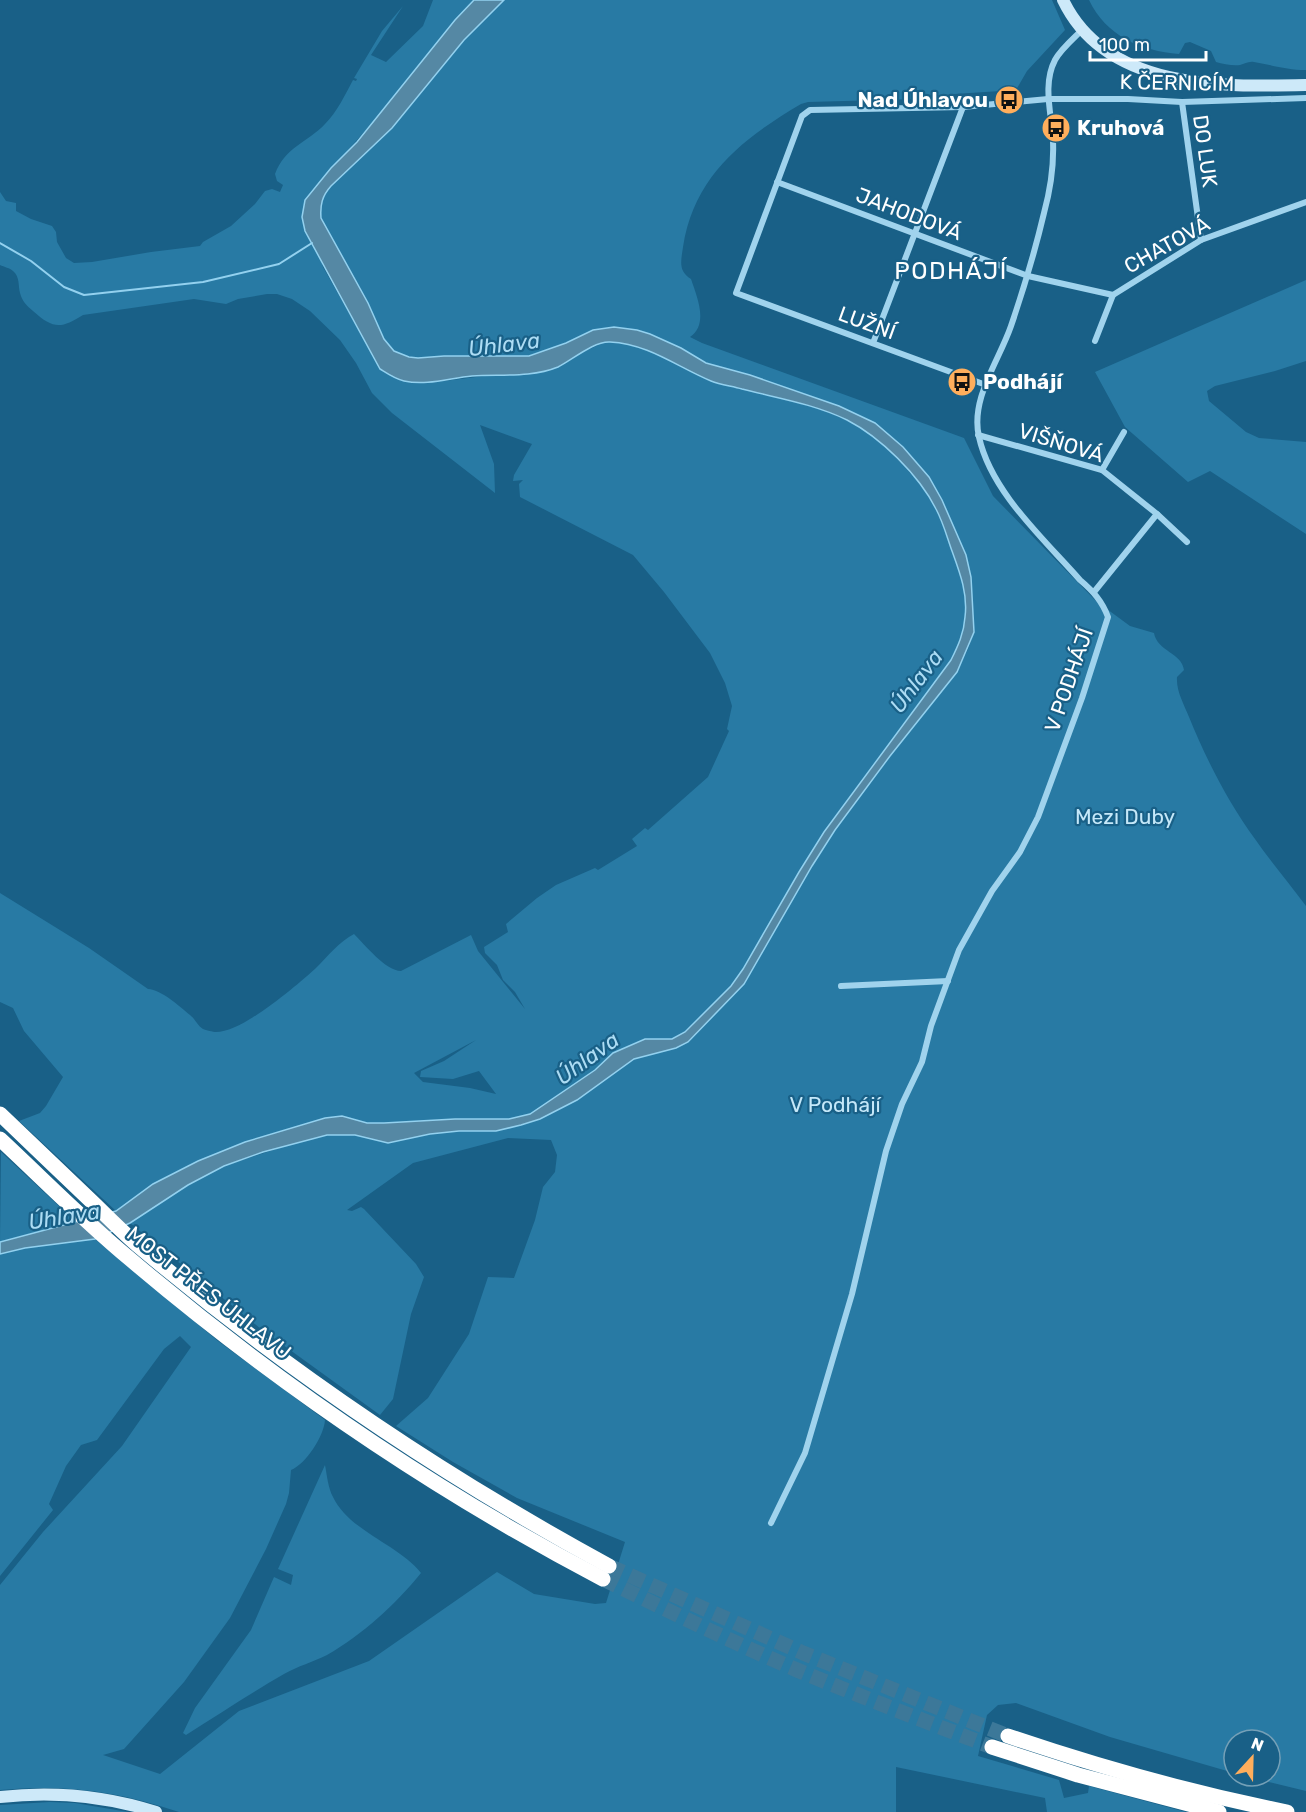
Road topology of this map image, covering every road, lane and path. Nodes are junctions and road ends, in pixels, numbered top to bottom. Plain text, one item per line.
1 (1063, 0) edge
2 (1082, 30) junction
3 (1306, 85) edge
4 (1306, 98) edge
5 (1048, 99) junction
6 (1182, 102) junction
7 (963, 107) junction
8 (777, 182) junction
9 (1306, 202) edge
10 (914, 233) junction
11 (1201, 240) junction
12 (1028, 276) junction
13 (1113, 295) junction
14 (1095, 341) dead end
15 (873, 343) junction
16 (986, 385) junction
17 (1124, 432) dead end
18 (978, 435) junction
19 (1102, 470) junction
20 (1157, 514) junction
21 (1187, 542) dead end
22 (1094, 592) junction
23 (948, 981) junction
24 (841, 986) dead end
25 (0, 1114) edge
26 (1, 1139) edge
27 (407, 1455) junction
28 (771, 1523) dead end
29 (606, 1573) tunnel mouth
30 (1008, 1736) tunnel mouth
31 (993, 1747) tunnel mouth
32 (0, 1797) edge
33 (156, 1812) edge
34 (1219, 1812) edge
35 (1287, 1812) edge

1 - 2 street
2 - 3 street
2 - 5 street, V PODHÁJÍ
4 - 6 street, K ČERNICÍM
5 - 6 street, K ČERNICÍM
5 - 7 street
5 - 12 street, V PODHÁJÍ
6 - 11 street, DO LUK
7 - 8 street
7 - 10 street
8 - 10 street, JAHODOVÁ
8 - 15 street, LUŽNÍ
9 - 11 street, CHATOVÁ
10 - 12 street, JAHODOVÁ
10 - 15 street
11 - 13 street, CHATOVÁ
12 - 13 street
12 - 16 street, V PODHÁJÍ
13 - 14 street
15 - 16 street, LUŽNÍ
16 - 18 street, V PODHÁJÍ
17 - 19 street
18 - 19 street, VIŠŇOVÁ
18 - 22 street, V PODHÁJÍ
19 - 20 street, VIŠŇOVÁ
20 - 21 street, VIŠŇOVÁ
20 - 22 street
22 - 23 street, V PODHÁJÍ
23 - 24 street
23 - 28 street, V PODHÁJÍ
25 - 27 highway, MOST PŘES ÚHLAVU
26 - 27 highway, MOST PŘES ÚHLAVU
27 - 29 highway
30 - 35 highway
31 - 34 highway
32 - 33 street

